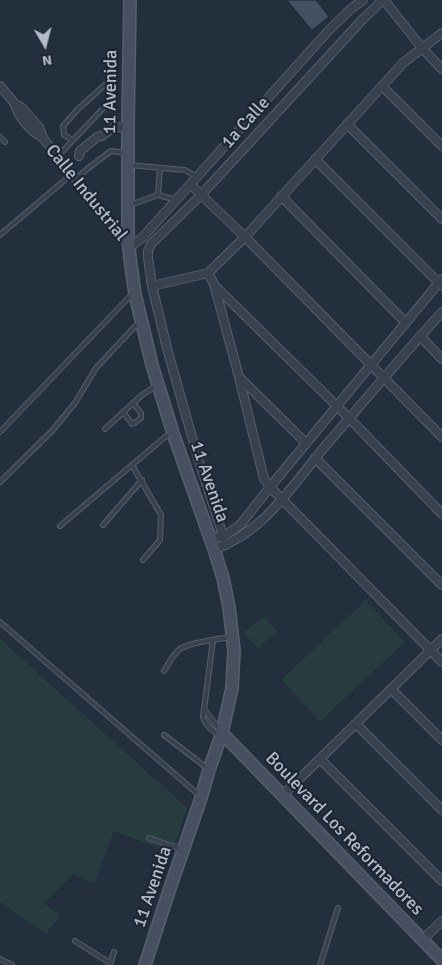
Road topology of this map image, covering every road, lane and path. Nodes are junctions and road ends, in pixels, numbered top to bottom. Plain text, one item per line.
1 (130, 0) edge
2 (363, 0) edge
3 (384, 0) edge
4 (352, 4) edge
5 (363, 19) junction
6 (442, 33) edge
7 (422, 48) junction
8 (442, 69) edge
9 (0, 86) edge
10 (382, 86) junction
11 (347, 124) junction
12 (128, 126) junction
13 (0, 137) edge
14 (73, 140) junction
15 (5, 142) dead end
16 (442, 146) edge
17 (58, 156) junction
18 (128, 159) junction
19 (315, 160) junction
20 (66, 167) junction
21 (160, 168) junction
22 (74, 177) junction
23 (197, 177) junction
24 (191, 184) junction
25 (158, 195) junction
26 (201, 195) junction
27 (282, 196) junction
28 (177, 200) junction
29 (128, 205) junction
30 (442, 219) edge
31 (0, 235) edge
32 (245, 237) junction
33 (130, 247) junction
34 (208, 273) junction
35 (441, 283) edge
36 (214, 284) junction
37 (152, 286) junction
38 (135, 291) junction
39 (442, 312) edge
40 (141, 320) junction
41 (406, 323) junction
42 (420, 336) junction
43 (442, 359) edge
44 (370, 366) junction
45 (239, 377) junction
46 (384, 378) junction
47 (158, 385) junction
48 (133, 403) junction
49 (337, 406) junction
50 (123, 412) junction
51 (349, 418) junction
52 (104, 428) dead end
53 (0, 432) edge
54 (173, 433) junction
55 (442, 437) edge
56 (306, 443) junction
57 (315, 458) junction
58 (132, 464) junction
59 (142, 480) junction
60 (0, 482) edge
61 (270, 487) junction
62 (283, 499) junction
63 (442, 514) edge
64 (103, 525) dead end
65 (60, 526) dead end
66 (223, 535) junction
67 (212, 545) junction
68 (226, 545) junction
69 (143, 560) dead end
70 (442, 585) edge
71 (0, 622) edge
72 (233, 637) junction
73 (442, 639) edge
74 (213, 640) junction
75 (430, 651) junction
76 (442, 662) edge
77 (164, 671) dead end
78 (391, 689) junction
79 (204, 709) junction
80 (356, 724) junction
81 (164, 735) dead end
82 (221, 735) junction
83 (442, 740) edge
84 (320, 759) junction
85 (209, 770) junction
86 (282, 796) junction
87 (201, 798) junction
88 (442, 810) edge
89 (149, 838) dead end
90 (183, 850) junction
91 (442, 882) edge
92 (338, 908) dead end
93 (442, 921) edge
94 (422, 940) junction
95 (75, 941) dead end
96 (114, 952) dead end
97 (0, 959) edge
98 (442, 960) edge
99 (110, 964) edge
100 (12, 965) edge
101 (145, 965) edge
102 (320, 965) edge

1 - 12 main road, 11 Avenida
2 - 4 street, 1a Calle
3 - 5 street
3 - 7 street
4 - 5 street
4 - 23 street, 1a Calle
5 - 26 street
6 - 7 street
7 - 8 street
7 - 10 street
9 - 17 street, Calle Industrial
10 - 11 street
10 - 16 street
11 - 19 street
11 - 30 street
12 - 18 main road, 11 Avenida
12 - 20 street
13 - 15 lane
14 - 14 lane
14 - 17 lane
17 - 20 street, Calle Industrial
18 - 21 lane
18 - 22 lane
18 - 29 main road, 11 Avenida
19 - 27 street
19 - 35 street
20 - 22 street, Calle Industrial
21 - 23 lane
21 - 25 lane
22 - 31 lane
22 - 33 street, Calle Industrial
23 - 24 street, 1a Calle
24 - 26 street
24 - 28 street, 1a Calle
25 - 28 lane
25 - 29 lane
26 - 32 street
26 - 37 street
27 - 32 street
27 - 41 street
28 - 33 street, 1a Calle
29 - 33 main road, 11 Avenida
32 - 34 street
32 - 44 street
33 - 38 main road, 11 Avenida
34 - 36 street
34 - 37 street
35 - 41 street
36 - 45 street
36 - 49 street
37 - 66 street
38 - 40 main road, 11 Avenida
38 - 53 lane
39 - 42 street
40 - 47 main road, 11 Avenida
40 - 60 lane
41 - 44 street
42 - 43 street
42 - 46 street
44 - 46 street
44 - 49 street
45 - 56 street
45 - 61 street
46 - 51 street
46 - 55 street
47 - 48 lane
47 - 54 main road, 11 Avenida
48 - 50 lane
48 - 50 lane
49 - 51 street
49 - 56 street
50 - 52 lane
51 - 57 street
51 - 63 street
54 - 58 lane
54 - 67 main road, 11 Avenida
56 - 61 street
57 - 62 street
57 - 70 street
58 - 59 lane
58 - 65 lane
59 - 64 lane
59 - 69 lane
61 - 62 street
61 - 66 street
62 - 68 street
62 - 75 street
66 - 67 street
66 - 68 street
67 - 68 street
67 - 72 main road, 11 Avenida
71 - 87 lane
72 - 74 lane
72 - 82 main road, 11 Avenida
73 - 75 street
74 - 77 lane
74 - 79 lane
75 - 76 street
75 - 78 street
78 - 80 street
78 - 83 street
79 - 82 lane
79 - 82 lane
80 - 84 street
80 - 88 street
81 - 85 lane
82 - 85 main road, 11 Avenida
82 - 86 main road, Boulevard Los Reformadores
84 - 86 street
84 - 91 street
85 - 87 main road, 11 Avenida
86 - 94 main road, Boulevard Los Reformadores
87 - 90 main road, 11 Avenida
89 - 90 lane
90 - 101 main road, 11 Avenida
92 - 102 lane
93 - 94 street
94 - 98 main road, Boulevard Los Reformadores
95 - 99 lane
96 - 99 lane
97 - 100 lane

